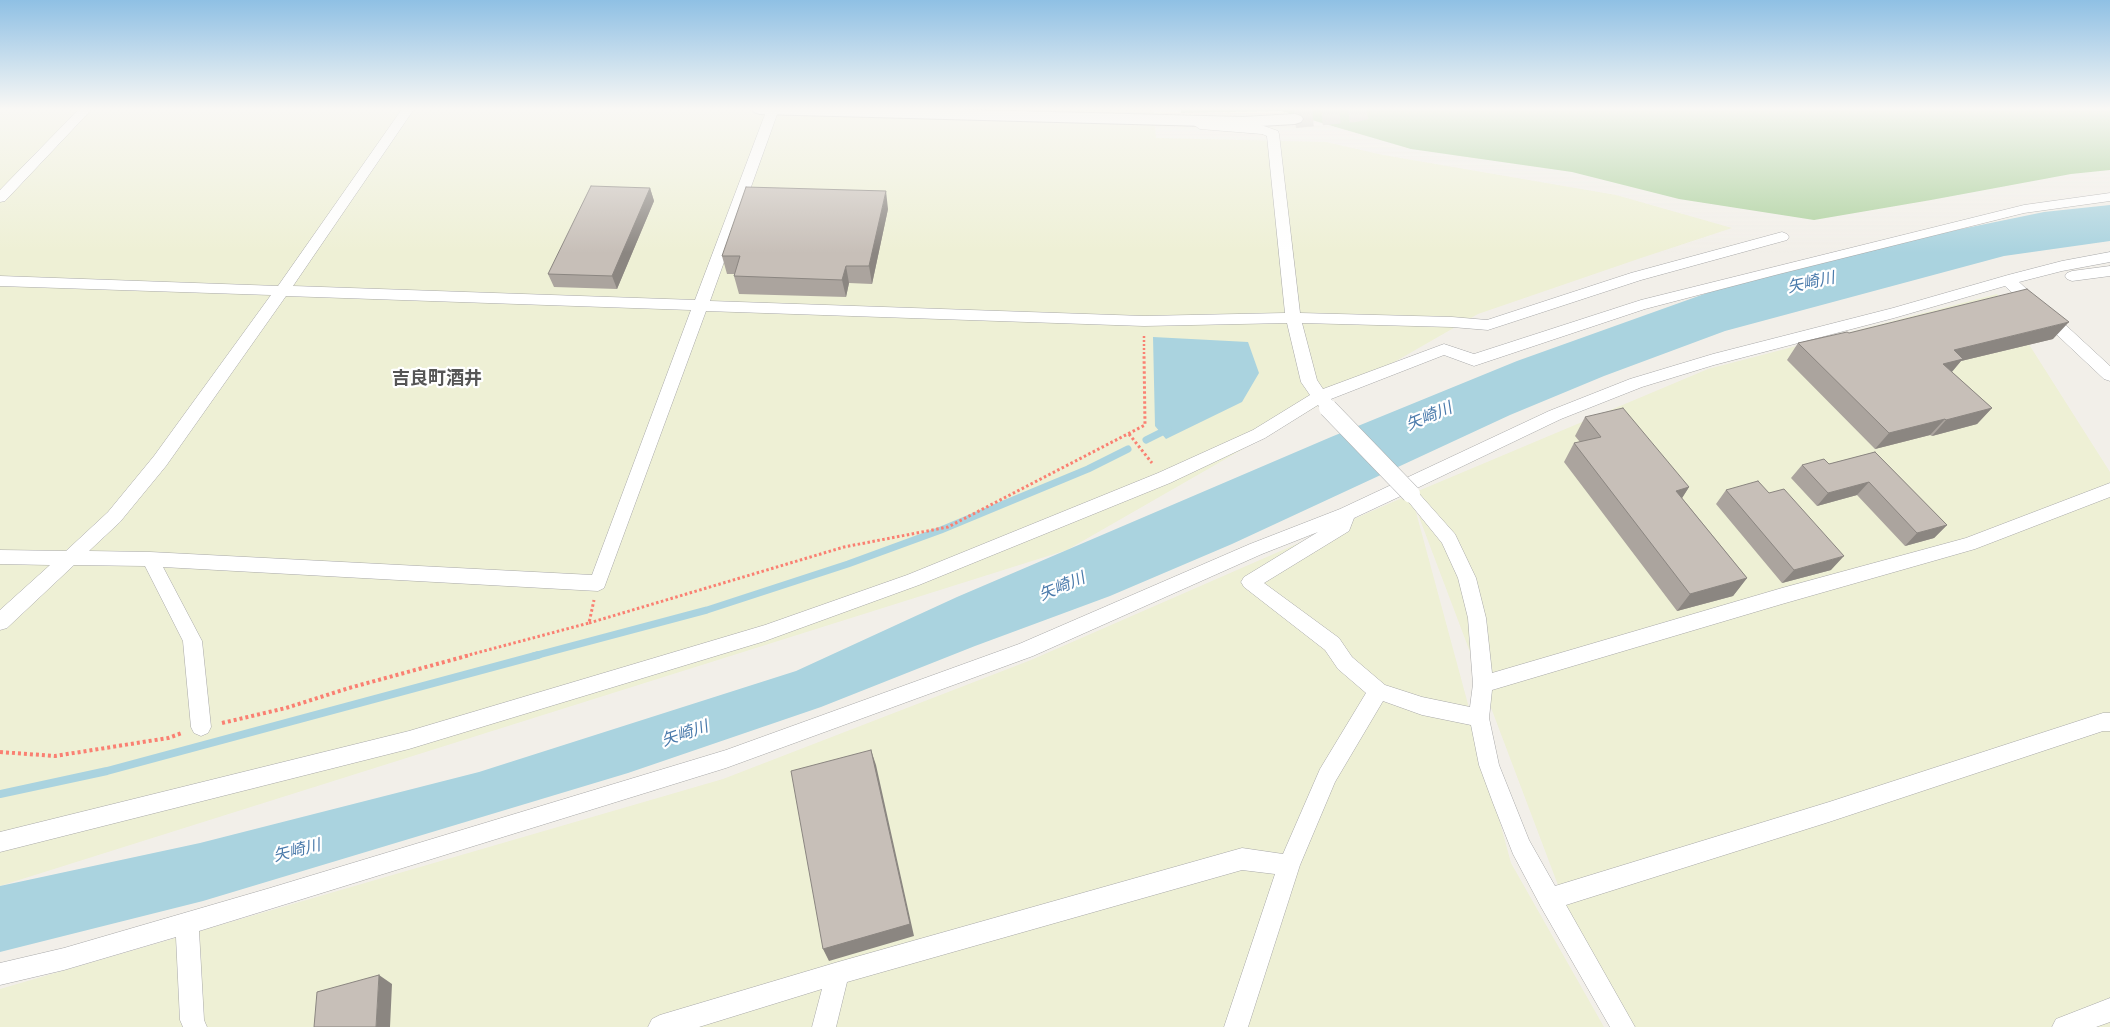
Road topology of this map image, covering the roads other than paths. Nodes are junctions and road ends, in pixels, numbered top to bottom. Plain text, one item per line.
1 (40, 157) edge
2 (375, 157) edge
3 (755, 157) edge
4 (1275, 157) edge
5 (2110, 197) edge
6 (0, 198) edge
7 (1782, 237) dead end
8 (2110, 257) edge
9 (2110, 271) edge
10 (0, 281) edge
11 (2013, 284) junction
12 (283, 290) junction
13 (699, 305) junction
14 (1293, 318) junction
15 (2110, 375) edge
16 (1325, 402) junction
17 (2110, 490) edge
18 (1346, 514) junction
19 (0, 557) edge
20 (71, 559) junction
21 (150, 559) junction
22 (0, 622) edge
23 (1483, 684) junction
24 (1378, 691) junction
25 (1479, 718) junction
26 (2110, 722) edge
27 (202, 728) road end
28 (0, 842) edge
29 (1288, 865) junction
30 (1549, 899) junction
31 (187, 923) junction
32 (838, 973) junction
33 (0, 974) edge
34 (2110, 1010) edge
35 (194, 1027) edge
36 (660, 1027) edge
37 (824, 1027) edge
38 (1236, 1027) edge
39 (1623, 1027) edge
40 (2064, 1027) edge

1 - 6 street
2 - 12 street
3 - 13 street
4 - 14 street
5 - 16 street
7 - 14 street
8 - 11 street
9 - 11 street
10 - 12 street
11 - 15 street
11 - 18 street
12 - 13 street
12 - 20 street
13 - 14 street
13 - 21 street
14 - 16 street
16 - 23 street, bridge
16 - 28 street
17 - 23 street
18 - 24 street
18 - 31 street
19 - 20 street
20 - 21 street
20 - 22 street
21 - 27 street
23 - 25 street
24 - 25 street
24 - 29 street
25 - 30 street
26 - 30 street
29 - 32 street
29 - 38 street
30 - 39 street
31 - 33 street
31 - 35 street
32 - 36 street
32 - 37 street
34 - 40 street

